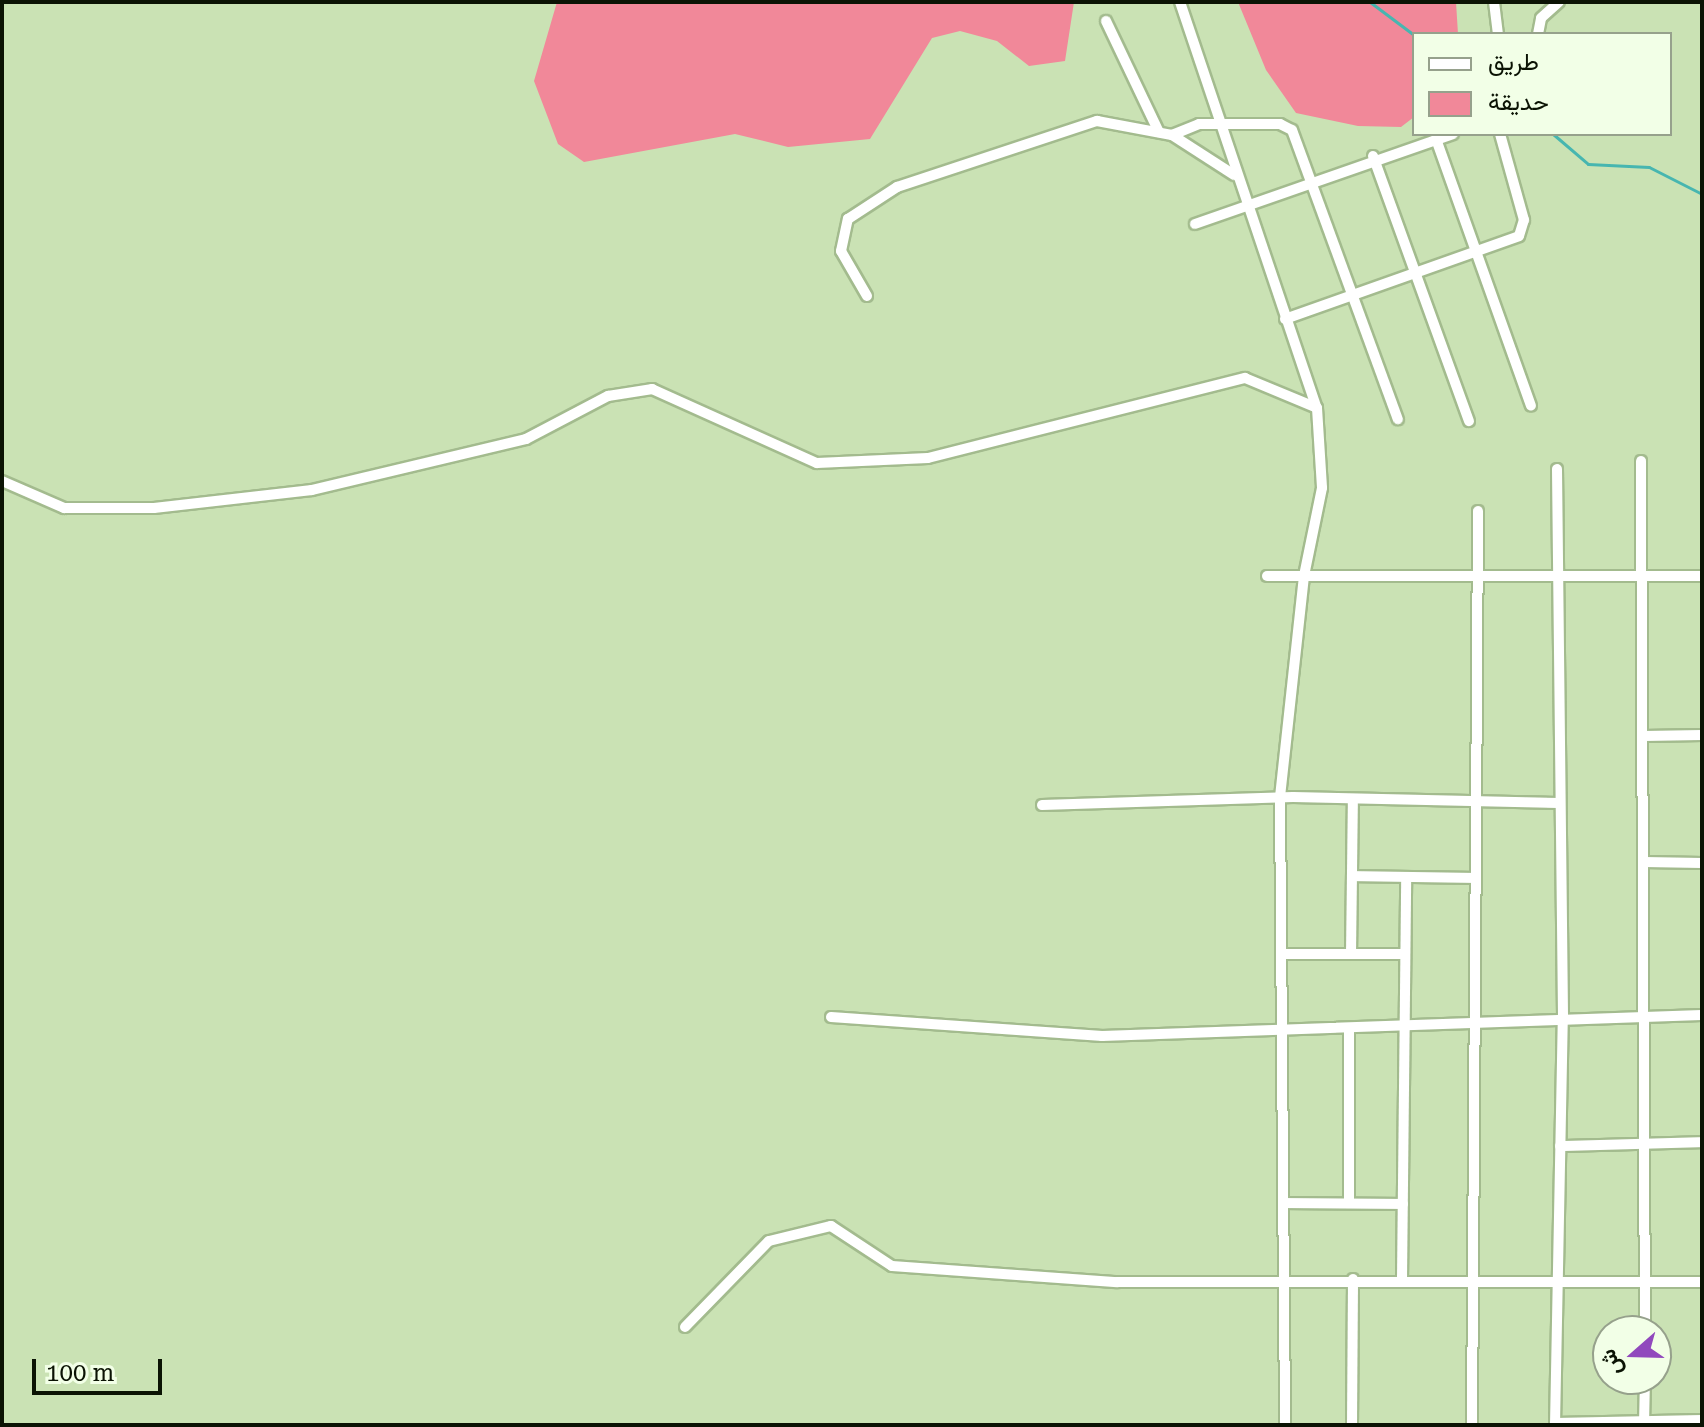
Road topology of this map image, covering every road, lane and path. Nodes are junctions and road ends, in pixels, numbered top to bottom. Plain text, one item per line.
1 (1180, 2) edge
2 (1494, 2) edge
3 (1559, 2) edge
4 (1106, 21) dead end
5 (1498, 32) edge
6 (1538, 32) edge
7 (1222, 124) junction
8 (1159, 132) junction
9 (1172, 135) junction
10 (1446, 136) edge
11 (1501, 136) edge
12 (1436, 139) junction
13 (1373, 156) junction
14 (1234, 175) junction
15 (1311, 179) junction
16 (1244, 205) junction
17 (1195, 224) dead end
18 (1476, 251) junction
19 (1417, 272) junction
20 (867, 296) dead end
21 (1352, 296) junction
22 (1285, 319) junction
23 (1531, 406) dead end
24 (1317, 408) junction
25 (1398, 419) dead end
26 (1469, 421) dead end
27 (1641, 461) dead end
28 (1557, 469) dead end
29 (2, 481) edge
30 (1478, 511) dead end
31 (1267, 576) dead end
32 (1304, 576) junction
33 (1702, 576) edge
34 (1477, 577) junction
35 (1555, 577) junction
36 (1642, 577) junction
37 (1702, 735) edge
38 (1644, 736) junction
39 (1280, 798) junction
40 (1353, 799) junction
41 (1472, 801) junction
42 (1559, 803) junction
43 (1042, 805) dead end
44 (1644, 862) junction
45 (1702, 863) edge
46 (1352, 876) junction
47 (1406, 877) junction
48 (1473, 878) junction
49 (1282, 954) junction
50 (1351, 954) junction
51 (1405, 954) junction
52 (1643, 1013) junction
53 (1563, 1015) junction
54 (1702, 1015) edge
55 (831, 1017) dead end
56 (1474, 1024) junction
57 (1404, 1027) junction
58 (1349, 1029) junction
59 (1283, 1031) junction
60 (1644, 1141) junction
61 (1702, 1142) edge
62 (1560, 1146) junction
63 (1285, 1203) junction
64 (1349, 1203) junction
65 (1403, 1204) junction
66 (1286, 1279) junction
67 (1353, 1279) junction
68 (1402, 1279) junction
69 (1472, 1279) junction
70 (1556, 1280) junction
71 (1645, 1282) junction
72 (1702, 1282) edge
73 (1645, 1315) edge
74 (685, 1327) dead end
75 (1645, 1395) edge
76 (1702, 1420) edge
77 (1644, 1423) edge
78 (1555, 1424) edge
79 (1285, 1425) edge
80 (1352, 1425) edge
81 (1472, 1425) edge

1 - 7 street
2 - 5 street
3 - 6 street
4 - 8 street
7 - 9 street
7 - 14 street
7 - 15 street
8 - 9 street
8 - 20 street
9 - 14 street
10 - 12 street
11 - 18 street
12 - 13 street
12 - 18 street
13 - 15 street
13 - 19 street
14 - 16 street
15 - 16 street
15 - 21 street
16 - 17 street
16 - 22 street
18 - 19 street
18 - 23 street
19 - 21 street
19 - 26 street
21 - 22 street
21 - 25 street
22 - 24 street
24 - 29 street
24 - 32 street
27 - 36 street
28 - 35 street
30 - 34 street
31 - 32 street
32 - 34 street
32 - 39 street
33 - 36 street
34 - 35 street
34 - 41 street
35 - 36 street
35 - 42 street
36 - 38 street
37 - 38 street
38 - 44 street
39 - 40 street
39 - 43 street
39 - 49 street
40 - 41 street
40 - 46 street
41 - 42 street
41 - 48 street
42 - 53 street
44 - 45 street
44 - 52 street
46 - 47 street
46 - 50 street
47 - 48 street
47 - 51 street
48 - 56 street
49 - 50 street
49 - 59 street
50 - 51 street
51 - 57 street
52 - 53 street
52 - 54 street
52 - 60 street
53 - 56 street
53 - 62 street
55 - 59 street
56 - 57 street
56 - 69 street
57 - 58 street
57 - 65 street
58 - 59 street
58 - 64 street
59 - 63 street
60 - 61 street
60 - 62 street
60 - 71 street
62 - 70 street
63 - 64 street
63 - 66 street
64 - 65 street
65 - 68 street
66 - 67 street
66 - 74 street
66 - 79 street
67 - 68 street
67 - 80 street
68 - 69 street
69 - 70 street
69 - 81 street
70 - 71 street
70 - 78 street
71 - 72 street
71 - 73 street
75 - 77 street
76 - 77 street
77 - 78 street

